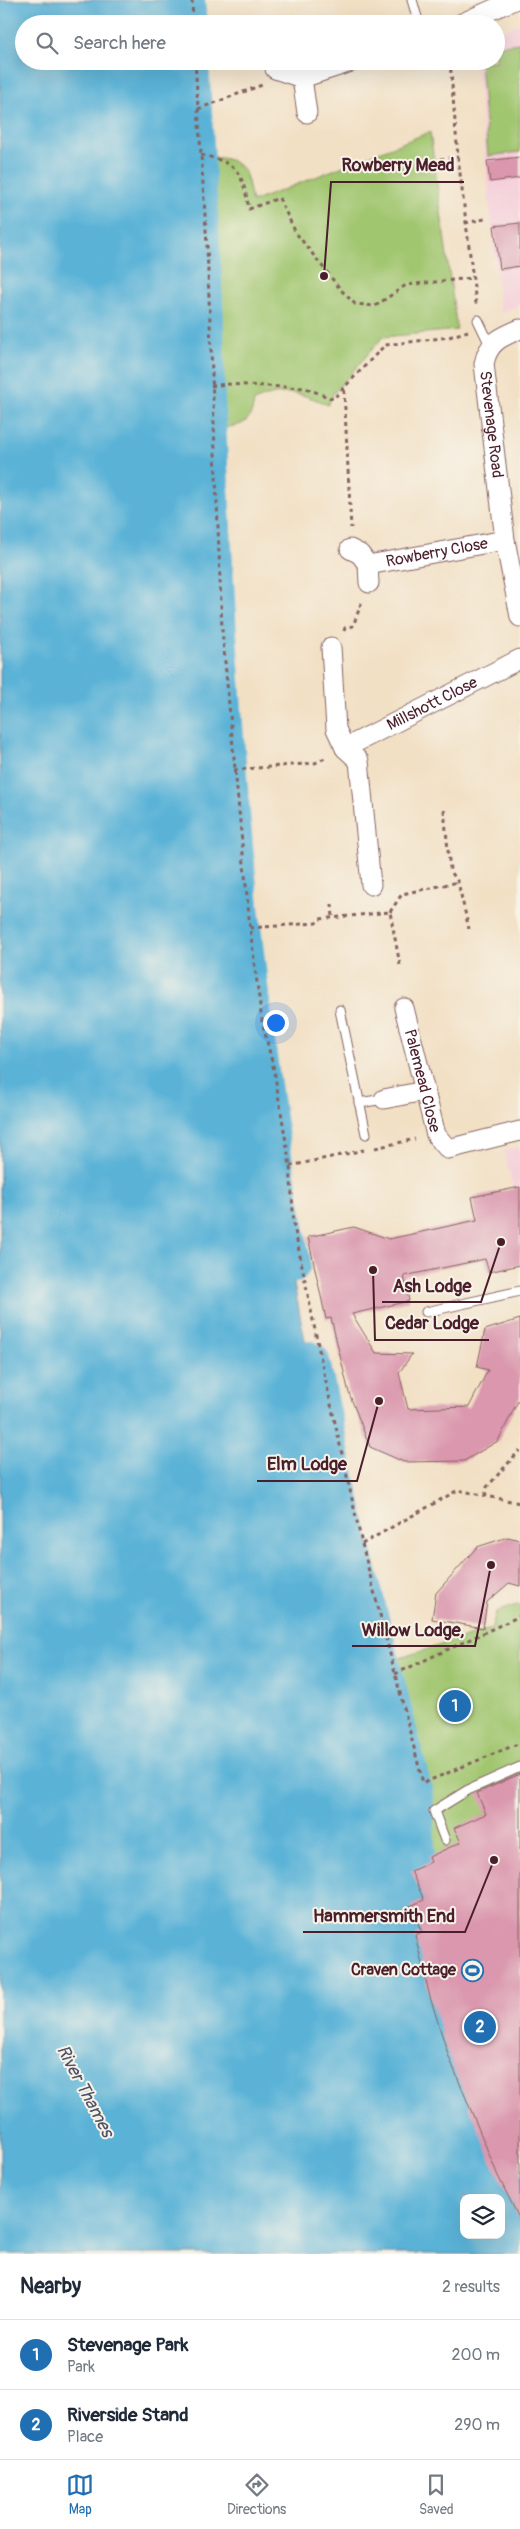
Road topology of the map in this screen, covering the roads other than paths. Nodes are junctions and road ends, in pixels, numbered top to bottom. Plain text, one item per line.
1 (412, 0) edge
2 (514, 0) edge
3 (416, 15) edge
4 (480, 15) edge
5 (278, 70) edge
6 (326, 70) edge
7 (302, 78) junction
8 (308, 114) dead end
9 (475, 324) road end
10 (520, 329) edge
11 (489, 347) junction
12 (505, 540) junction
13 (352, 550) road end
14 (368, 565) junction
15 (369, 583) road end
16 (520, 618) edge
17 (331, 647) road end
18 (520, 659) edge
19 (345, 748) junction
20 (371, 885) dead end
21 (404, 1008) dead end
22 (340, 1010) dead end
23 (424, 1091) junction
24 (384, 1099) joint
25 (359, 1103) junction
26 (520, 1131) edge
27 (366, 1134) dead end
28 (520, 1291) edge
29 (426, 1312) dead end
30 (520, 1767) edge
31 (445, 1840) dead end

1 - 3 lane
2 - 4 street
5 - 7 street
6 - 7 street
7 - 8 street
9 - 11 lane
10 - 11 street
11 - 12 street, Stevenage Road
12 - 14 street, Rowberry Close
12 - 16 street, Stevenage Road
13 - 14 street, Rowberry Close
14 - 15 street, Rowberry Close
17 - 19 street
18 - 19 street, Millshott Close
19 - 20 street
21 - 23 street, Palemead Close
22 - 25 lane
23 - 24 street
23 - 26 street, Palemead Close
24 - 25 lane
25 - 27 lane
28 - 29 lane
30 - 31 lane

